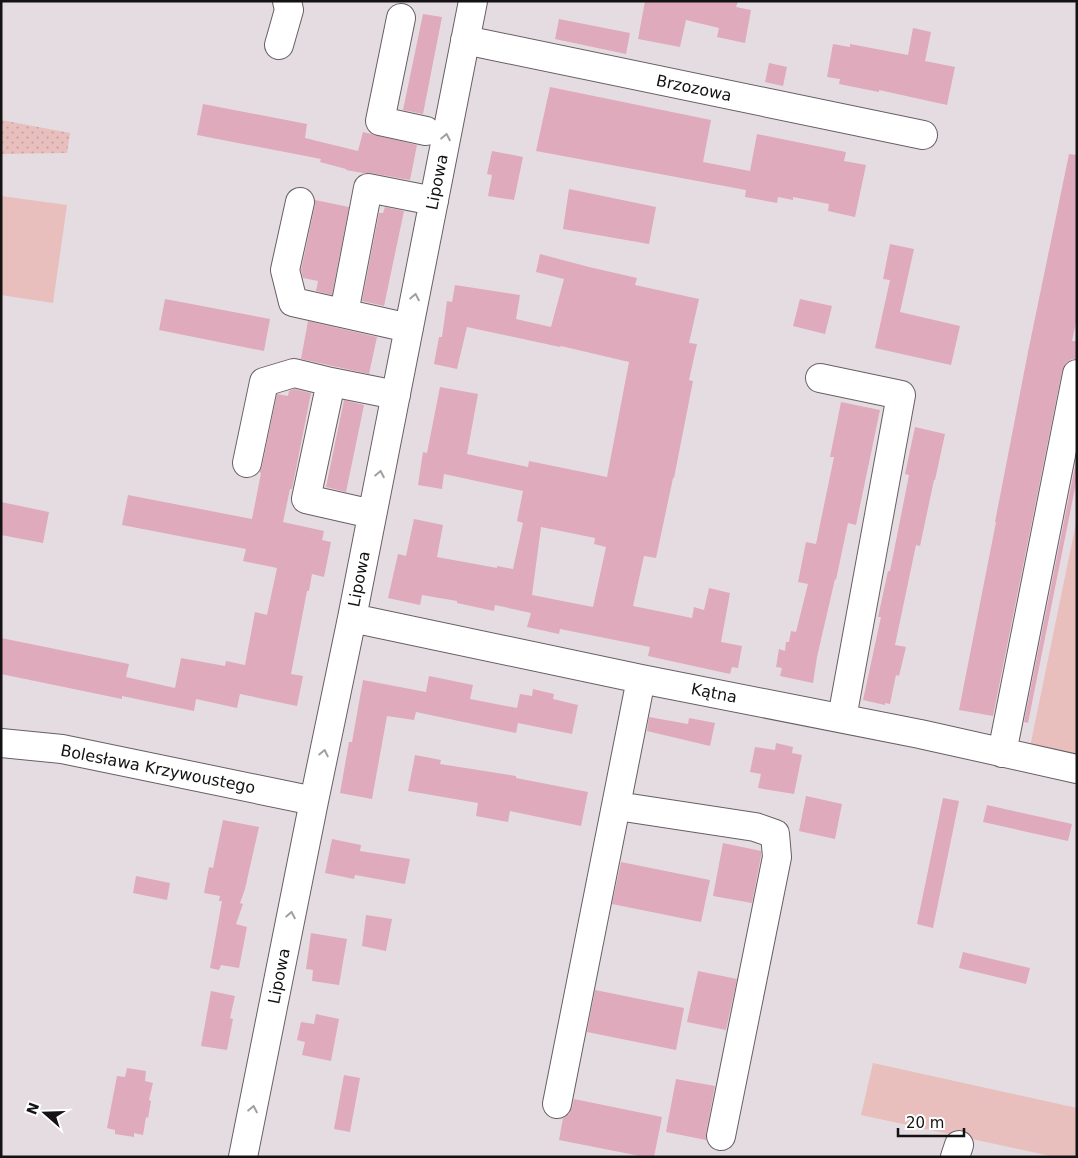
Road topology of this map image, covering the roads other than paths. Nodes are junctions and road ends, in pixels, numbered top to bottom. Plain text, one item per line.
1 (286, 1) edge
2 (473, 1) edge
3 (401, 18) dead end
4 (465, 40) junction
5 (279, 45) dead end
6 (426, 131) dead end
7 (923, 135) dead end
8 (434, 201) junction
9 (300, 202) dead end
10 (344, 313) junction
11 (409, 328) junction
12 (1077, 374) edge
13 (820, 378) dead end
14 (331, 382) junction
15 (396, 394) junction
16 (247, 464) dead end
17 (372, 514) junction
18 (352, 618) junction
19 (641, 679) junction
20 (842, 718) junction
21 (1, 743) edge
22 (1002, 752) junction
23 (1077, 769) edge
24 (314, 801) junction
25 (617, 806) junction
26 (557, 1104) dead end
27 (722, 1136) dead end
28 (243, 1157) edge

1 - 5 street
2 - 4 street, Lipowa
3 - 6 street
4 - 7 street, Brzozowa
8 -> 4 street, Lipowa
8 - 10 street
11 -> 8 street, Lipowa
9 - 10 street
10 - 11 street
11 - 15 street, Lipowa
12 - 22 street
13 - 20 street
14 - 15 street
14 - 16 street
14 - 17 street
17 -> 15 street, Lipowa
17 - 18 street, Lipowa
18 - 19 street, Kątna
24 -> 18 street, Lipowa
19 - 20 street, Kątna
19 - 25 street
20 - 22 street, Kątna
21 - 24 street, Bolesława Krzywoustego
22 - 23 street, Kątna
28 -> 24 street, Lipowa
25 - 26 street
25 - 27 street

